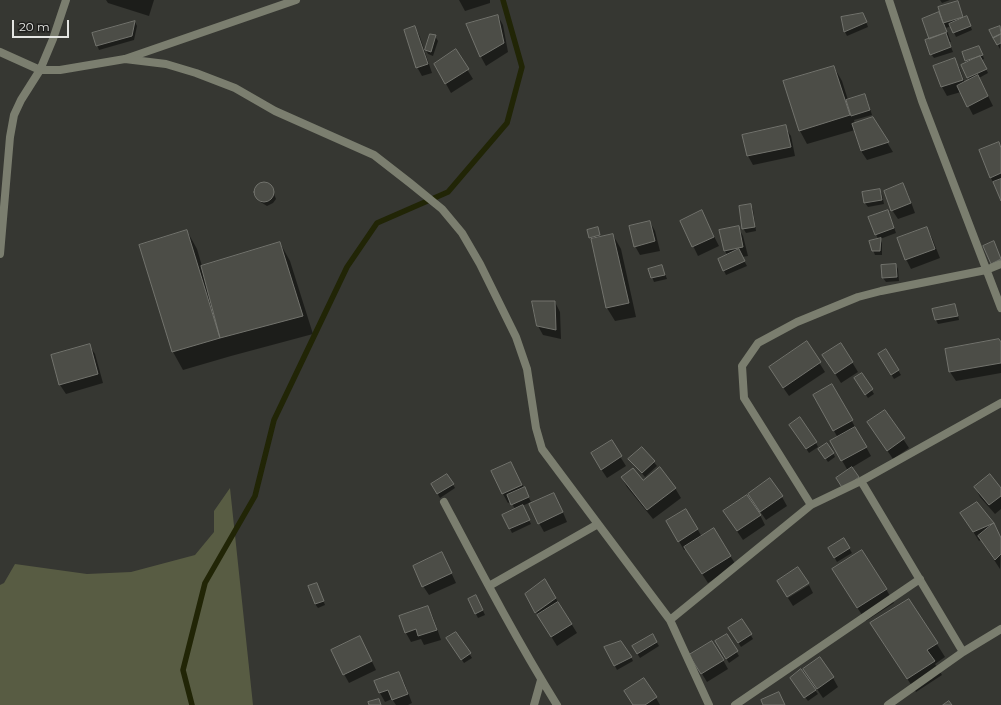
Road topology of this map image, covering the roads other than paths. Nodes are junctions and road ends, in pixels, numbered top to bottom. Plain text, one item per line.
1 (66, 0) edge
2 (296, 0) edge
3 (889, 0) edge
4 (0, 52) edge
5 (125, 59) junction
6 (40, 70) junction
7 (0, 254) edge
8 (1001, 264) edge
9 (986, 270) junction
10 (1001, 308) edge
11 (1001, 403) edge
12 (861, 481) junction
13 (444, 502) dead end
14 (811, 505) junction
15 (598, 524) junction
16 (920, 579) junction
17 (489, 586) junction
18 (670, 620) junction
19 (1001, 629) edge
20 (963, 652) junction
21 (541, 680) junction
22 (534, 705) edge
23 (557, 705) edge
24 (709, 705) edge
25 (735, 705) edge
26 (888, 705) edge

1 - 6 street
2 - 5 street
3 - 9 street
4 - 6 street
5 - 6 street
5 - 15 street
6 - 7 street
8 - 9 street
9 - 10 street
9 - 14 street
11 - 12 street
12 - 14 street
12 - 16 street
13 - 17 street
14 - 18 street
15 - 17 street
15 - 18 street
16 - 20 street
16 - 25 street
17 - 21 street
18 - 24 street
19 - 20 street
20 - 26 street
21 - 22 street
21 - 23 street

